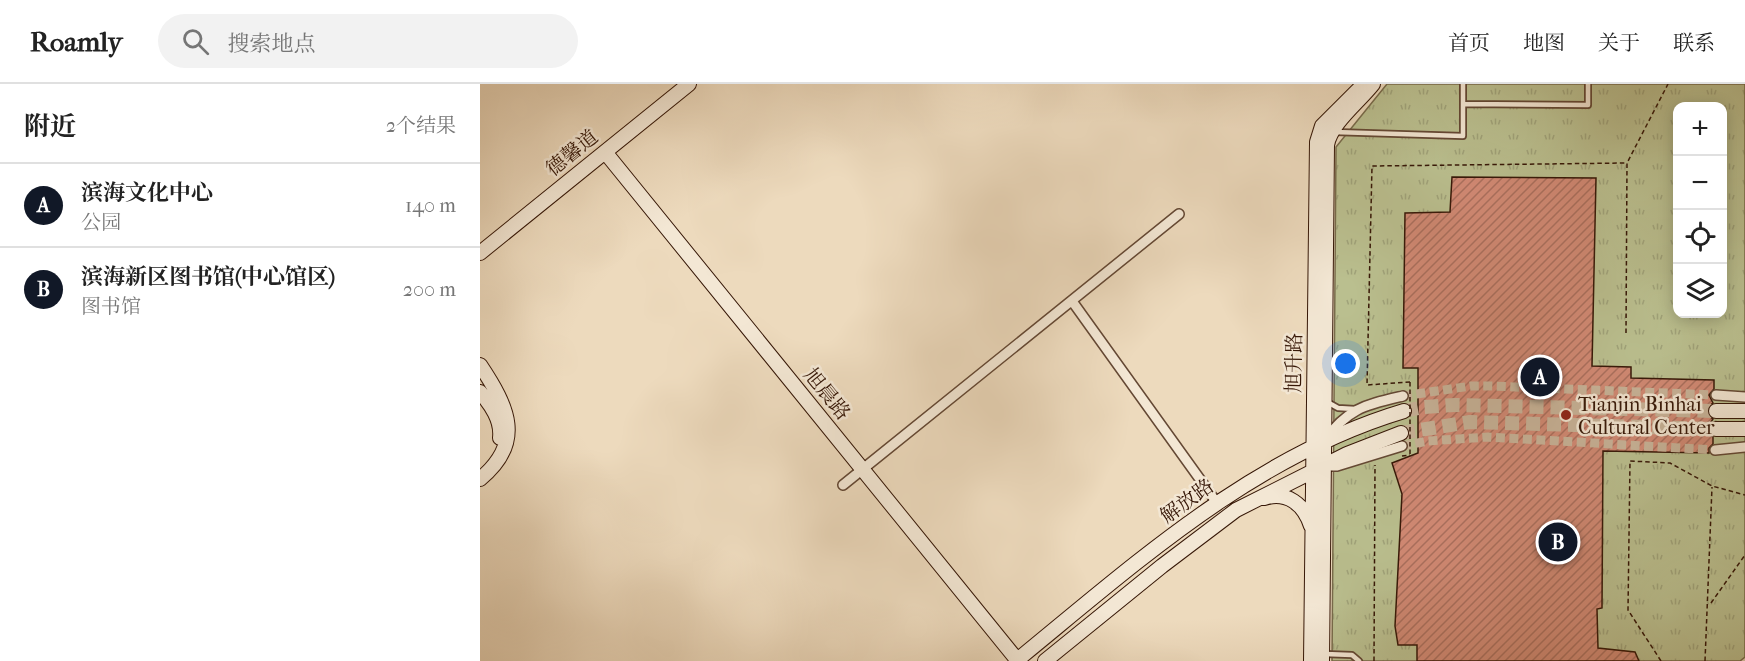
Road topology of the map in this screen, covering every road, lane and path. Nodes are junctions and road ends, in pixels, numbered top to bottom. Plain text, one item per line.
1 (689, 84) edge
2 (1364, 84) edge
3 (1373, 84) edge
4 (1462, 84) edge
5 (1588, 84) edge
6 (1668, 84) edge
7 (1463, 104) junction
8 (1325, 131) junction
9 (605, 152) junction
10 (1627, 163) junction
11 (1179, 214) dead end
12 (480, 253) edge
13 (1072, 301) junction
14 (1626, 333) dead end
15 (480, 365) edge
16 (480, 392) edge
17 (1323, 392) junction
18 (1716, 394) tunnel mouth
19 (1403, 396) tunnel mouth
20 (1745, 397) edge
21 (1358, 410) junction
22 (1404, 411) tunnel mouth
23 (1716, 411) tunnel mouth
24 (1745, 411) edge
25 (1716, 429) tunnel mouth
26 (1745, 429) edge
27 (1401, 440) tunnel mouth
28 (1318, 445) junction
29 (1745, 447) edge
30 (1715, 450) tunnel mouth
31 (1399, 457) dead end
32 (1375, 460) dead end
33 (480, 468) edge
34 (1318, 468) junction
35 (863, 470) junction
36 (480, 479) edge
37 (843, 485) dead end
38 (1712, 486) junction
39 (1745, 495) edge
40 (1253, 501) junction
41 (1218, 503) junction
42 (1312, 531) junction
43 (1745, 555) edge
44 (1709, 605) junction
45 (1317, 658) edge
46 (1017, 661) edge
47 (1045, 661) edge
48 (1359, 661) edge
49 (1374, 661) edge
50 (1661, 661) edge
51 (1706, 661) edge

1 - 9 street, 德馨道
2 - 8 street
3 - 8 street
4 - 7 lane
5 - 7 lane
6 - 10 path
7 - 8 lane
8 - 17 street, 旭升路
8 - 28 street, 旭升路
9 - 12 street, 德馨道
9 - 35 street, 旭晨路
10 - 14 path
10 - 31 path, bridge
11 - 13 street
13 - 35 street
13 - 41 street
15 - 36 street
16 - 33 street
17 - 21 lane
17 - 28 street, 旭升路
18 - 20 street
19 - 21 street
21 - 28 street
22 - 28 street, 解放路
23 - 24 street
25 - 26 street
27 - 34 street, 解放路
28 - 34 street, 旭升路
28 - 41 street, 解放路
29 - 30 street
32 - 49 path
34 - 40 street, 解放路
34 - 42 street, 旭升路
34 - 45 street, 旭升路
35 - 37 street
35 - 46 street, 旭晨路
38 - 39 path
38 - 44 path
38 - 50 path
40 - 42 street
40 - 47 street, 解放路
41 - 46 street, 解放路
42 - 45 street, 旭升路
43 - 44 path
44 - 51 path
45 - 48 lane

